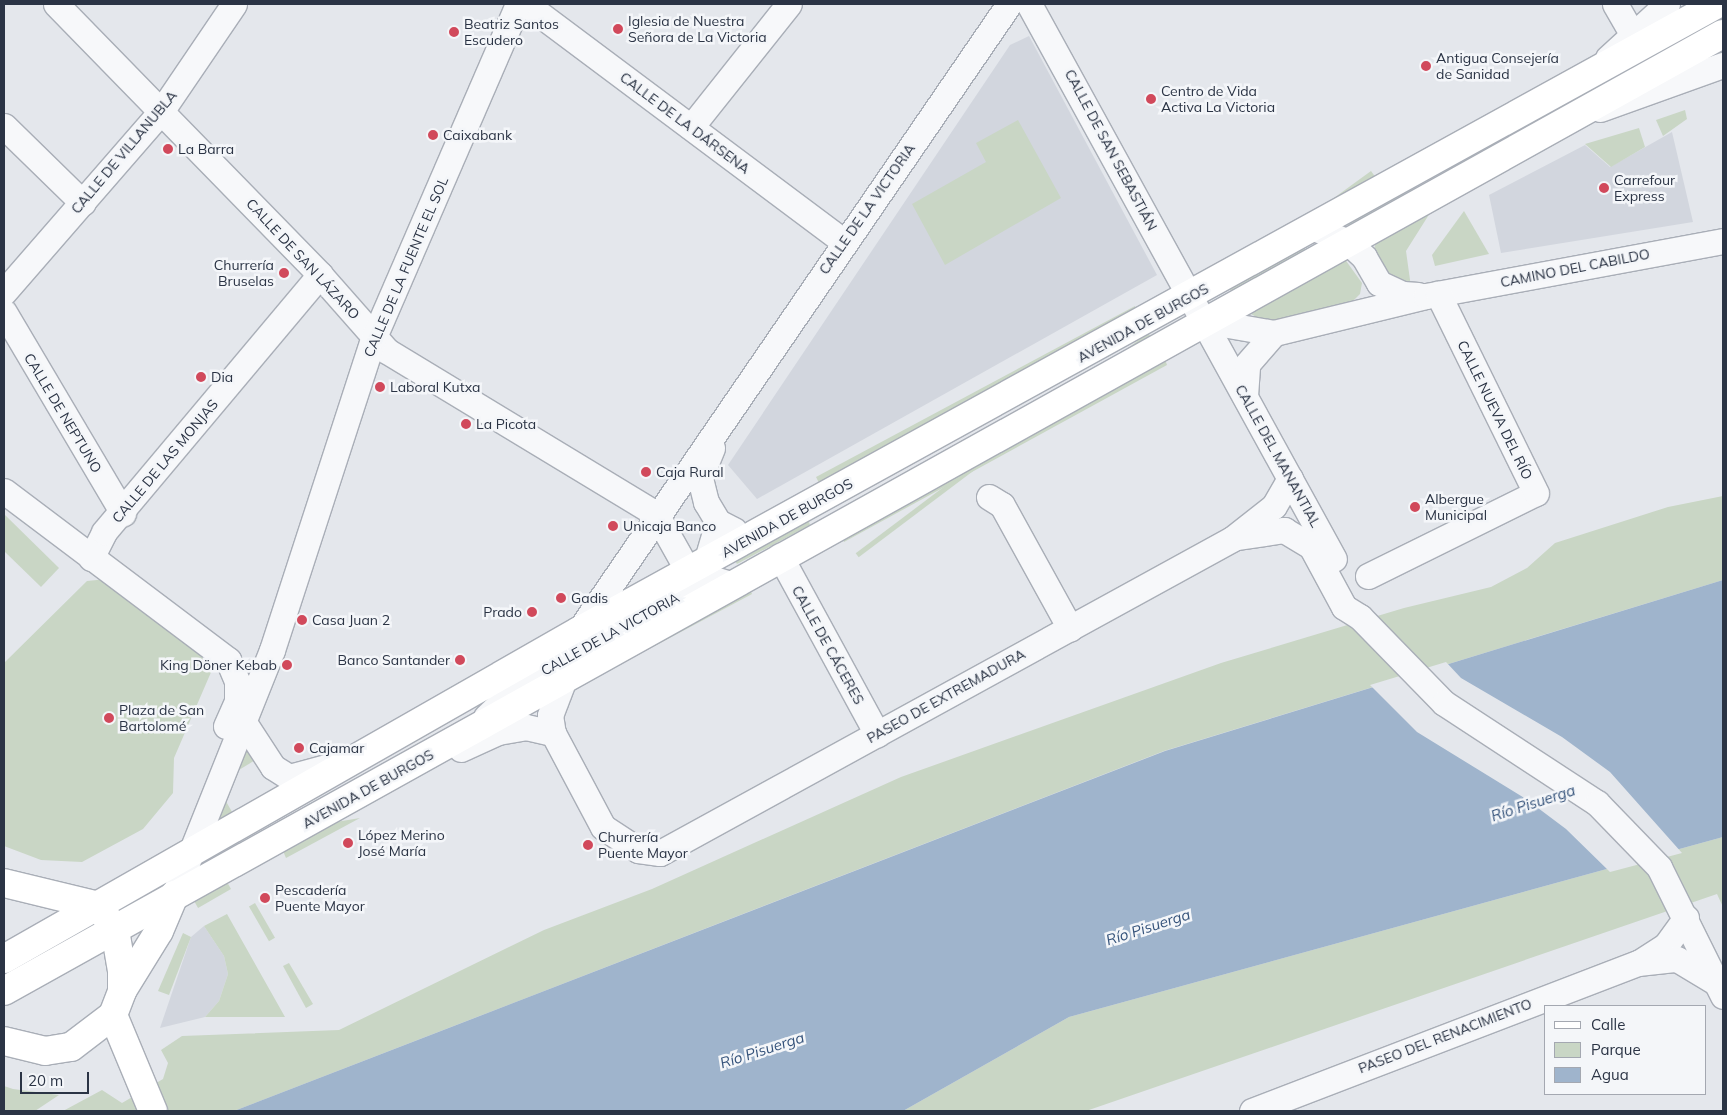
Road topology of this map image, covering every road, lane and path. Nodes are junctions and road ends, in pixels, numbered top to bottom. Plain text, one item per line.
1 (56, 4) edge
2 (234, 4) edge
3 (518, 4) edge
4 (526, 4) edge
5 (790, 4) edge
6 (1010, 4) edge
7 (1029, 4) edge
8 (1615, 4) edge
9 (1667, 4) edge
10 (1718, 4) edge
11 (1633, 34) junction
12 (1723, 34) edge
13 (1723, 65) edge
14 (1595, 71) junction
15 (162, 110) junction
16 (1579, 114) junction
17 (4, 126) edge
18 (690, 127) junction
19 (83, 203) junction
20 (1314, 228) junction
21 (1723, 241) edge
22 (844, 242) junction
23 (1348, 242) junction
24 (320, 275) junction
25 (1379, 283) junction
26 (4, 292) edge
27 (1432, 295) junction
28 (1191, 297) junction
29 (1361, 311) junction
30 (4, 312) edge
31 (1205, 321) junction
32 (1274, 333) junction
33 (374, 337) junction
34 (1245, 396) junction
35 (726, 414) junction
36 (1290, 478) junction
37 (4, 491) edge
38 (990, 497) dead end
39 (123, 513) junction
40 (656, 514) junction
41 (718, 522) junction
42 (749, 538) junction
43 (1232, 539) junction
44 (780, 556) junction
45 (91, 558) junction
46 (698, 570) junction
47 (1368, 576) dead end
48 (730, 584) junction
49 (1360, 617) junction
50 (1070, 628) junction
51 (579, 631) junction
52 (272, 650) junction
53 (228, 660) junction
54 (564, 679) junction
55 (245, 724) junction
56 (475, 729) junction
57 (553, 733) junction
58 (877, 734) junction
59 (385, 742) junction
60 (404, 770) junction
61 (190, 854) junction
62 (165, 867) junction
63 (4, 883) edge
64 (174, 895) junction
65 (98, 906) junction
66 (1686, 917) junction
67 (115, 930) junction
68 (4, 959) edge
69 (1638, 963) junction
70 (1720, 989) edge
71 (4, 991) edge
72 (117, 1003) junction
73 (4, 1041) edge
74 (153, 1111) edge
75 (1252, 1111) edge

1 - 15 street, CALLE DE SAN LÁZARO
2 - 15 street, CALLE DE VILLANUBLA
3 - 33 street, CALLE DE LA FUENTE EL SOL
4 - 18 street, CALLE DE LA DÁRSENA
5 - 18 street
6 - 22 street, CALLE DE LA VICTORIA
7 - 28 street, CALLE DE SAN SEBASTIÁN
8 - 11 street
9 - 11 street, AVENIDA DE BURGOS
10 - 14 main road, AVENIDA DE BURGOS
11 - 14 street, AVENIDA DE BURGOS
12 - 16 main road, AVENIDA DE BURGOS
13 - 16 street, AVENIDA DE BURGOS
14 - 20 main road, AVENIDA DE BURGOS
15 - 19 street, CALLE DE VILLANUBLA
15 - 24 street, CALLE DE SAN LÁZARO
16 - 23 main road, AVENIDA DE BURGOS
17 - 19 street
18 - 22 street, CALLE DE LA DÁRSENA
19 - 26 street, CALLE DE VILLANUBLA
20 - 23 street
20 - 28 main road, AVENIDA DE BURGOS
21 - 27 street, CAMINO DEL CABILDO
22 - 35 street, CALLE DE LA VICTORIA
23 - 25 street
23 - 31 main road, AVENIDA DE BURGOS
24 - 33 street, CALLE DE SAN LÁZARO
24 - 39 street, CALLE DE LAS MONJAS
25 - 27 street, CAMINO DEL CABILDO
25 - 29 street
27 - 29 street, CAMINO DEL CABILDO
27 - 47 street, CALLE NUEVA DEL RÍO
28 - 31 street, CALLE DEL MANANTIAL
28 - 42 main road, AVENIDA DE BURGOS
29 - 32 street, CAMINO DEL CABILDO
30 - 39 street, CALLE DE NEPTUNO
31 - 32 street, CAMINO DEL CABILDO
31 - 34 street, CALLE DEL MANANTIAL
31 - 44 main road, AVENIDA DE BURGOS
32 - 34 street
33 - 40 street, CALLE DE SAN LÁZARO
33 - 52 street, CALLE DE LA FUENTE EL SOL
34 - 36 street, CALLE DEL MANANTIAL
35 - 40 street, CALLE DE LA VICTORIA
35 - 41 street, CALLE DE LA VICTORIA
36 - 43 street, PASEO DE EXTREMADURA
36 - 49 street, CALLE DEL MANANTIAL
37 - 45 street
38 - 50 street
39 - 45 street, CALLE DE LAS MONJAS
40 - 46 street, CALLE DE SAN LÁZARO
40 - 51 street, CALLE DE LA VICTORIA
41 - 42 street
41 - 46 street
42 - 46 main road, AVENIDA DE BURGOS
43 - 49 street, PASEO DE EXTREMADURA
43 - 50 street, PASEO DE EXTREMADURA
44 - 48 main road, AVENIDA DE BURGOS
44 - 58 street, CALLE DE CÁCERES
45 - 53 street
46 - 48 street
46 - 51 main road, AVENIDA DE BURGOS
46 - 56 street, CALLE DE LA VICTORIA
48 - 54 main road, AVENIDA DE BURGOS
49 - 66 street, PASEO DE EXTREMADURA
50 - 58 street, PASEO DE EXTREMADURA
51 - 59 main road, AVENIDA DE BURGOS
52 - 53 street
52 - 55 street, CALLE DE LA FUENTE EL SOL
53 - 62 street
54 - 56 main road, AVENIDA DE BURGOS
54 - 57 street
55 - 59 street
55 - 61 street, CALLE DE LA FUENTE EL SOL
56 - 60 main road, AVENIDA DE BURGOS
57 - 58 street, PASEO DE EXTREMADURA
57 - 60 street
59 - 61 main road, AVENIDA DE BURGOS
60 - 64 main road, AVENIDA DE BURGOS
61 - 62 main road, AVENIDA DE BURGOS
61 - 64 street, CALLE DE LA FUENTE EL SOL
62 - 65 main road, AVENIDA DE BURGOS
63 - 65 main road
64 - 67 main road, AVENIDA DE BURGOS
64 - 72 main road
65 - 67 main road
65 - 68 main road, AVENIDA DE BURGOS
66 - 69 street, PASEO DEL RENACIMIENTO
66 - 70 street, PASEO DE EXTREMADURA
67 - 71 main road, AVENIDA DE BURGOS
67 - 72 main road
69 - 70 street, PASEO DEL RENACIMIENTO
69 - 75 street, PASEO DEL RENACIMIENTO
72 - 73 main road
72 - 74 main road

